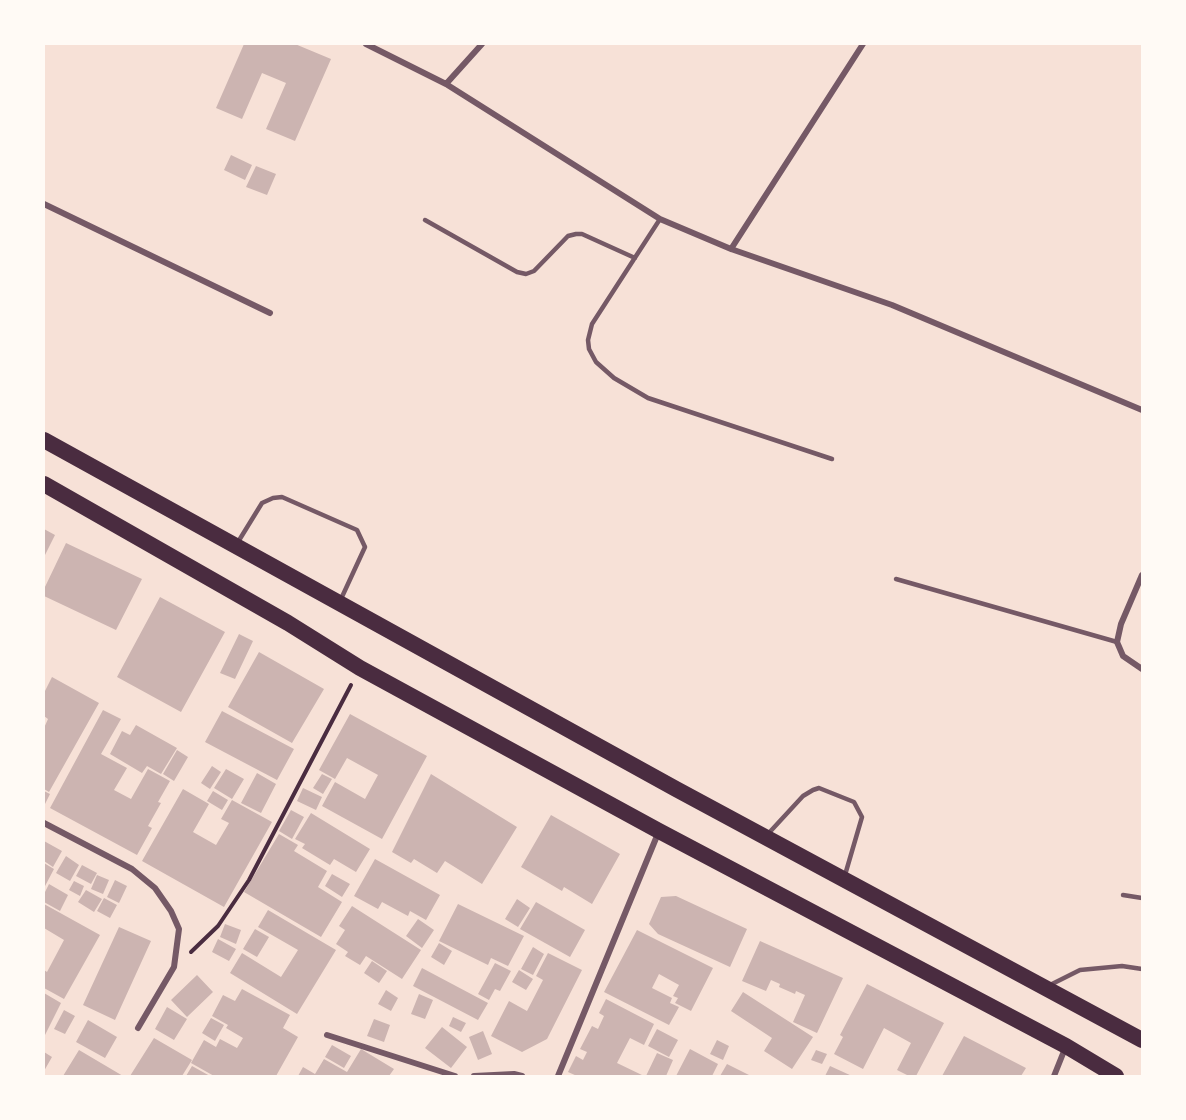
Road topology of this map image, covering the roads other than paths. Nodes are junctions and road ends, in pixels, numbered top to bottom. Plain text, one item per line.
1 (366, 44) edge
2 (482, 44) edge
3 (863, 44) edge
4 (446, 84) junction
5 (44, 204) edge
6 (660, 219) junction
7 (425, 220) dead end
8 (731, 249) junction
9 (635, 258) junction
10 (270, 313) dead end
11 (1143, 410) edge
12 (44, 440) edge
13 (832, 459) dead end
14 (44, 484) edge
15 (234, 546) junction
16 (1143, 575) edge
17 (896, 579) dead end
18 (339, 604) junction
19 (1117, 642) junction
20 (1143, 669) edge
21 (44, 823) edge
22 (659, 831) junction
23 (765, 837) junction
24 (844, 879) junction
25 (1123, 895) dead end
26 (1143, 898) edge
27 (1143, 969) edge
28 (1045, 988) junction
29 (138, 1028) dead end
30 (327, 1035) dead end
31 (1143, 1040) edge
32 (1066, 1046) junction
33 (455, 1077) edge
34 (474, 1077) edge
35 (522, 1077) edge
36 (558, 1077) edge
37 (1054, 1077) edge
38 (1116, 1077) edge

1 - 4 street
2 - 4 street
3 - 8 street
4 - 6 street
5 - 10 street
6 - 8 street
6 - 9 lane
7 - 9 lane
8 - 11 street
9 - 13 lane
12 - 15 highway
14 - 22 highway
15 - 18 highway
15 - 18 lane
16 - 19 street
17 - 19 lane
18 - 23 highway
19 - 20 street
21 - 29 street
22 - 32 highway
22 - 36 street
23 - 24 highway
23 - 24 lane
24 - 28 highway
25 - 26 lane
27 - 28 lane
28 - 31 highway
30 - 33 street
32 - 37 street
32 - 38 highway
34 - 35 street

